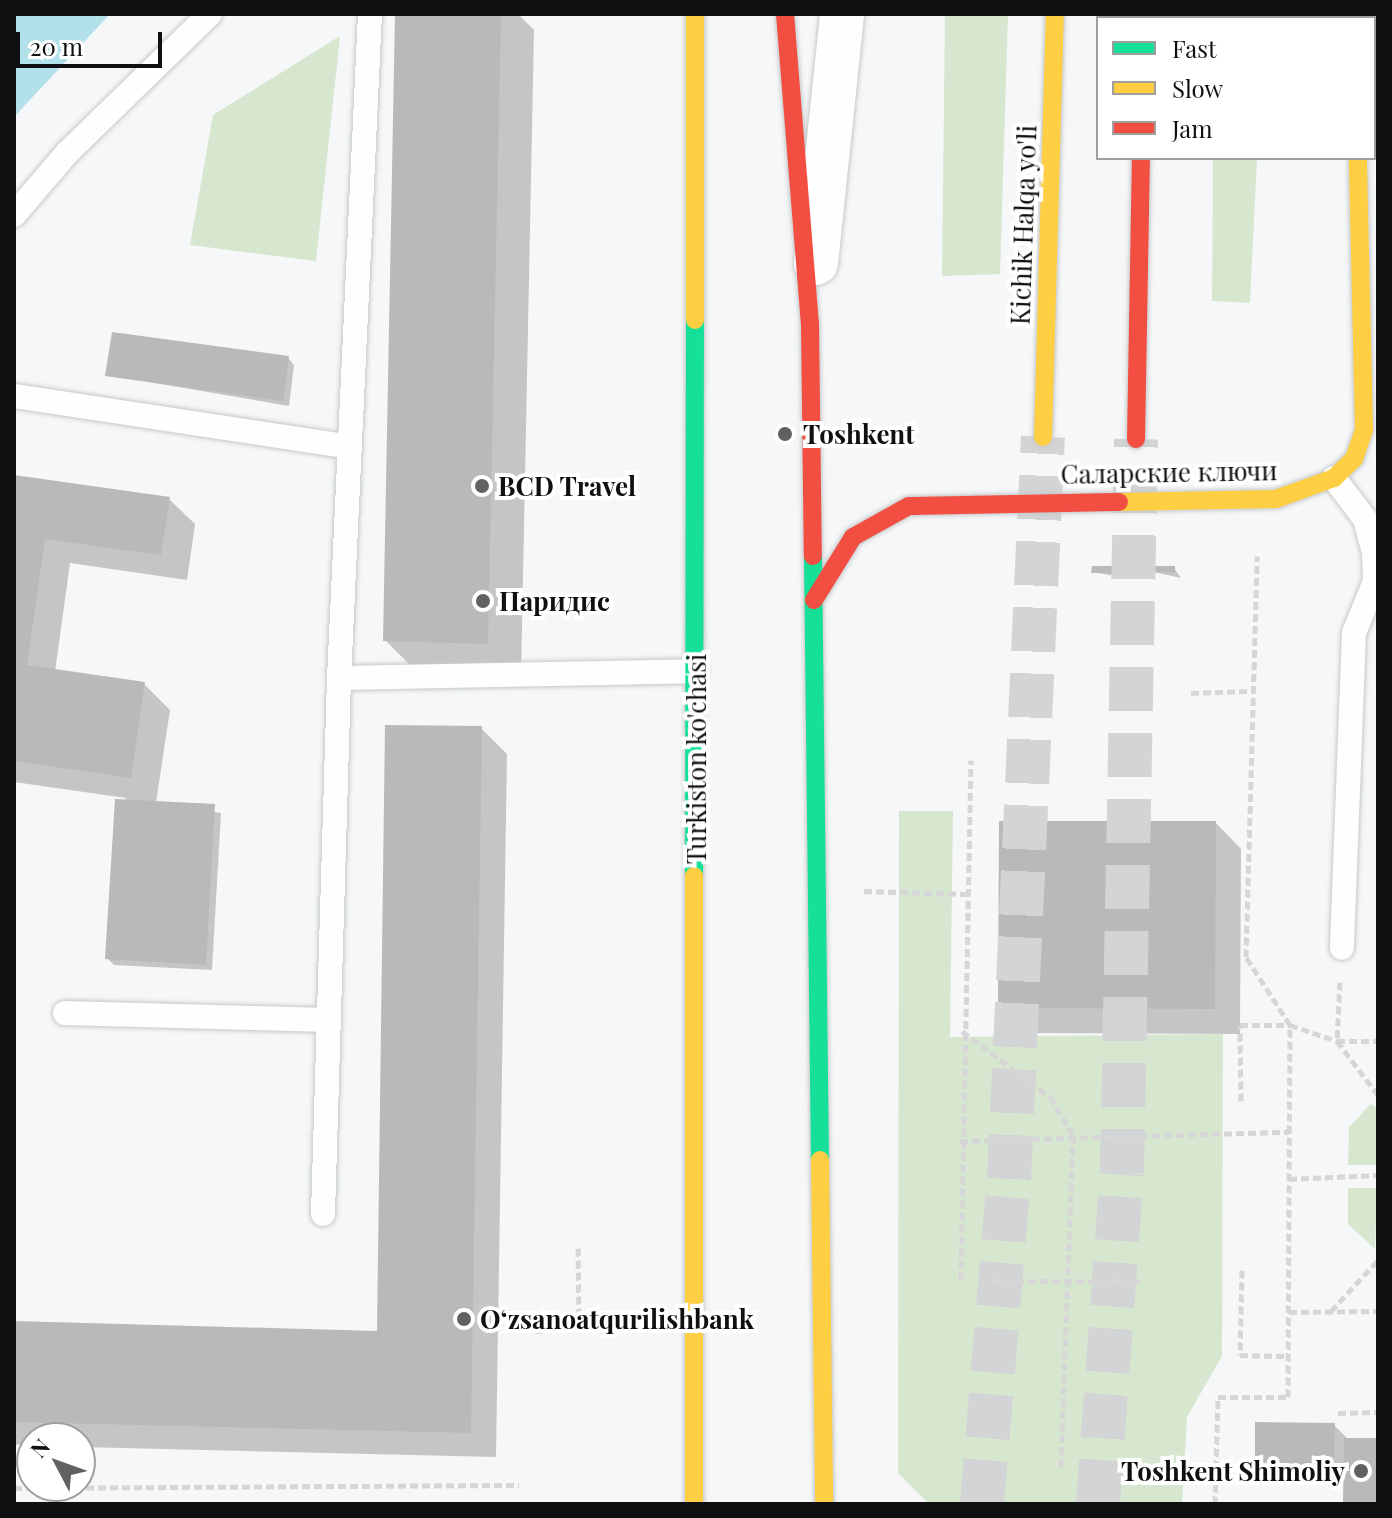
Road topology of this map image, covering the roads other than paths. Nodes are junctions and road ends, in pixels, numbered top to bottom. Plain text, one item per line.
1 (210, 14) edge
2 (370, 14) edge
3 (695, 14) edge
4 (785, 14) edge
5 (842, 14) edge
6 (1055, 14) edge
7 (1141, 160) edge
8 (1358, 160) edge
9 (14, 215) edge
10 (810, 325) junction
11 (14, 396) edge
12 (1043, 437) tunnel mouth
13 (1136, 439) tunnel mouth
14 (345, 446) junction
15 (1334, 478) junction
16 (1372, 523) edge
17 (813, 602) junction
18 (696, 671) junction
19 (339, 678) junction
20 (1342, 948) road end
21 (65, 1013) dead end
22 (328, 1020) junction
23 (323, 1214) dead end
24 (694, 1504) edge
25 (824, 1504) edge

1 - 9 lane
2 - 14 lane
3 - 18 main road, Turkiston ko'chasi
4 - 10 main road
5 - 10 street
6 - 12 main road, Kichik Halqa yo'li
7 - 13 main road
8 - 15 main road
10 - 17 main road
11 - 14 lane
14 - 19 lane
15 - 16 lane
15 - 17 main road, Саларские ключи
16 - 20 lane
17 - 25 main road
18 - 19 lane
18 - 24 main road, Turkiston ko'chasi
19 - 22 lane
21 - 22 lane
22 - 23 lane

